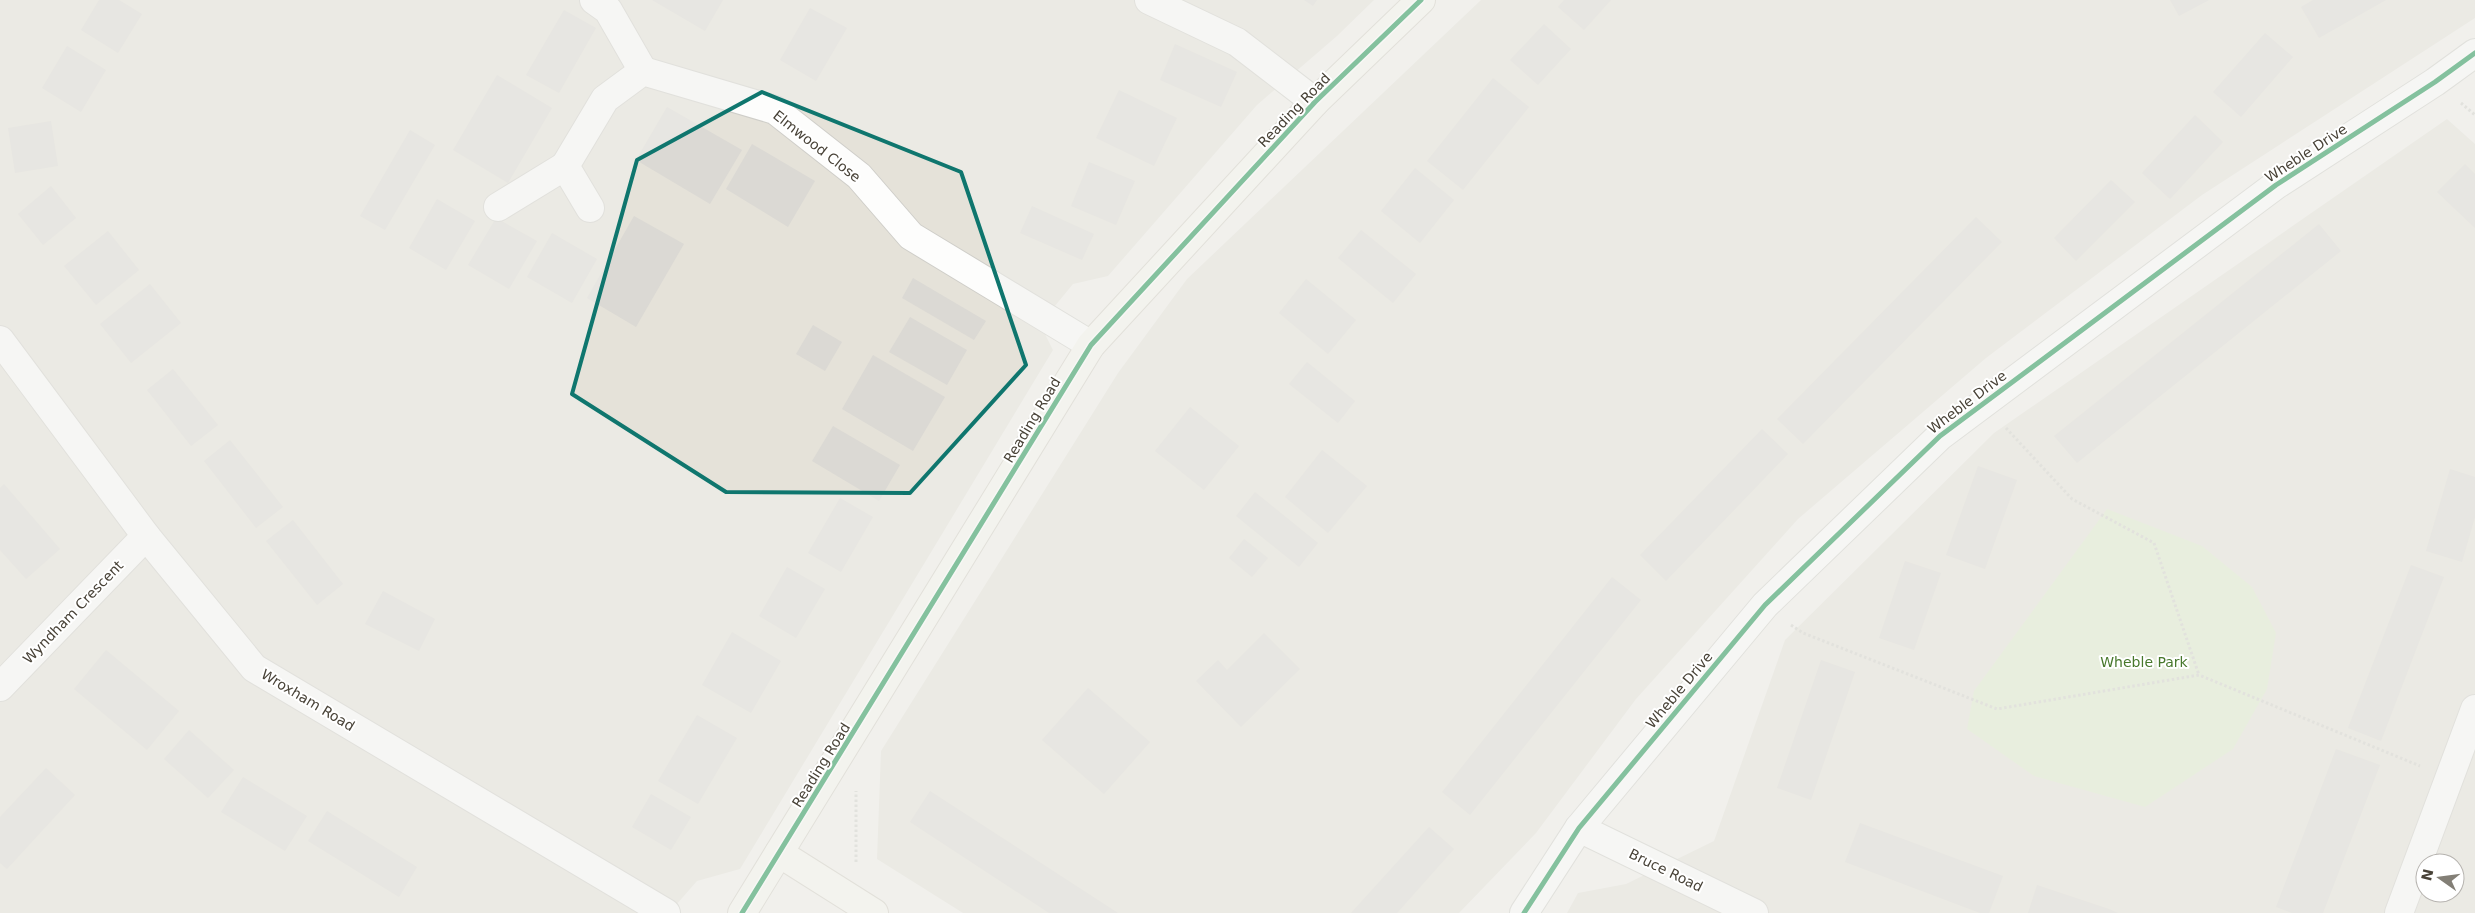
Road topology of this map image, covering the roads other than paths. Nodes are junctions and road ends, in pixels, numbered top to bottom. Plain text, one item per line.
1 (594, 0) edge
2 (1149, 0) edge
3 (1421, 0) edge
4 (2475, 53) edge
5 (643, 72) junction
6 (1315, 102) junction
7 (565, 166) junction
8 (498, 207) dead end
9 (590, 208) dead end
10 (0, 340) edge
11 (1091, 345) junction
12 (146, 536) junction
13 (0, 687) edge
14 (2475, 709) edge
15 (1579, 828) junction
16 (779, 853) junction
17 (865, 908) edge
18 (666, 913) edge
19 (742, 913) edge
20 (1524, 913) edge
21 (1754, 913) edge
22 (2398, 913) edge

1 - 5 street
2 - 6 street
3 - 6 street, Reading Road
4 - 15 street, Wheble Drive
5 - 7 street
5 - 11 street, Elmwood Close
6 - 11 street, Reading Road
7 - 8 street
7 - 9 street
10 - 12 street, Wroxham Road
11 - 16 street, Reading Road
12 - 13 street, Wyndham Crescent
12 - 18 street, Wroxham Road
14 - 22 street
15 - 20 street, Wheble Drive
15 - 21 street, Bruce Road
16 - 17 street
16 - 19 street, Reading Road

